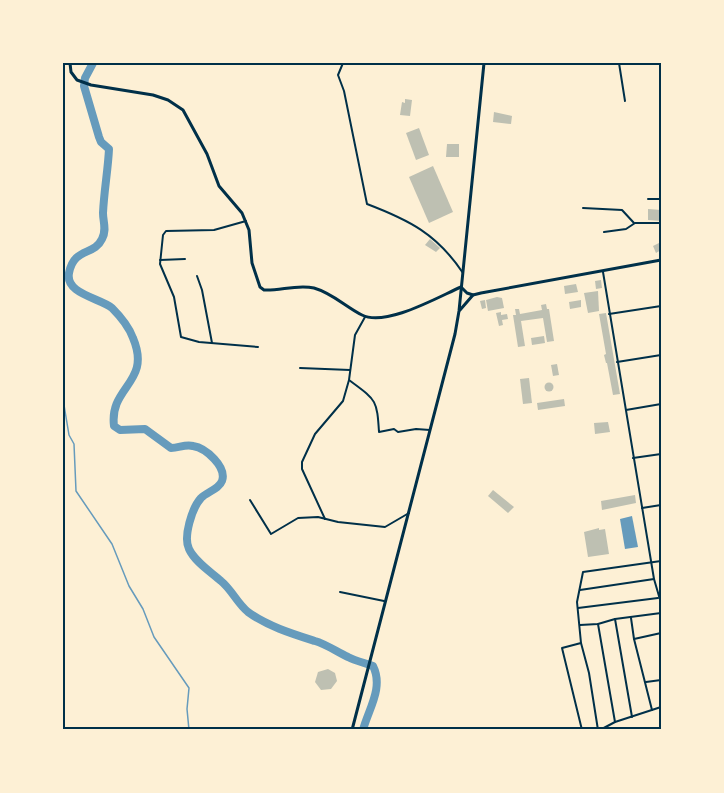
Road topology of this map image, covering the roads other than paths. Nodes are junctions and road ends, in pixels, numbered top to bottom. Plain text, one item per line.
1 (70, 63) edge
2 (343, 63) edge
3 (484, 63) edge
4 (619, 63) edge
5 (625, 101) dead end
6 (648, 199) dead end
7 (661, 199) edge
8 (583, 208) dead end
9 (246, 221) junction
10 (634, 223) junction
11 (661, 223) edge
12 (604, 232) dead end
13 (185, 259) dead end
14 (160, 260) junction
15 (661, 260) edge
16 (603, 272) junction
17 (463, 273) junction
18 (197, 276) dead end
19 (461, 287) junction
20 (473, 295) junction
21 (661, 306) edge
22 (459, 311) junction
23 (609, 314) junction
24 (365, 316) junction
25 (212, 343) junction
26 (258, 347) dead end
27 (661, 355) edge
28 (617, 362) junction
29 (300, 368) dead end
30 (350, 370) junction
31 (349, 380) junction
32 (661, 404) edge
33 (626, 410) junction
34 (431, 430) junction
35 (661, 454) edge
36 (633, 458) junction
37 (250, 500) dead end
38 (661, 505) edge
39 (642, 508) junction
40 (409, 513) junction
41 (325, 519) junction
42 (661, 561) edge
43 (652, 562) junction
44 (654, 579) junction
45 (579, 590) junction
46 (659, 591) edge
47 (340, 592) dead end
48 (659, 597) junction
49 (385, 602) junction
50 (661, 603) edge
51 (578, 608) junction
52 (661, 613) edge
53 (615, 618) junction
54 (631, 618) junction
55 (598, 624) junction
56 (580, 625) junction
57 (661, 633) edge
58 (634, 639) junction
59 (581, 643) junction
60 (661, 680) edge
61 (646, 682) junction
62 (661, 707) edge
63 (652, 710) junction
64 (632, 717) junction
65 (615, 722) junction
66 (352, 730) edge
67 (582, 730) edge
68 (599, 730) edge

1 - 9 main road
2 - 17 street
3 - 17 main road
4 - 5 street
6 - 7 street
8 - 10 street
9 - 14 street
9 - 24 main road
10 - 11 street
10 - 12 street
13 - 14 street
14 - 25 street
15 - 16 main road
16 - 20 main road
16 - 23 street
17 - 19 main road
18 - 25 street
19 - 20 main road
19 - 22 main road
19 - 24 main road
20 - 22 main road
21 - 23 street
22 - 34 main road
23 - 28 street
24 - 30 street
25 - 26 street
27 - 28 street
28 - 33 street
29 - 30 street
30 - 31 street
31 - 34 street
31 - 41 street
32 - 33 street
33 - 36 street
34 - 40 main road
35 - 36 street
36 - 39 street
37 - 41 street
38 - 39 street
39 - 43 street
40 - 41 street
40 - 49 main road
42 - 43 street
43 - 44 street
43 - 45 street
44 - 45 street
44 - 46 street
45 - 51 street
46 - 48 street
47 - 49 street
48 - 50 street
48 - 51 street
49 - 66 main road
51 - 56 street
52 - 54 street
53 - 54 street
53 - 55 street
53 - 64 street
54 - 58 street
55 - 56 street
55 - 65 street
56 - 59 street
57 - 58 street
58 - 61 street
59 - 67 street
59 - 68 street
60 - 61 street
61 - 63 street
62 - 63 street
63 - 64 street
64 - 65 street
65 - 68 street

